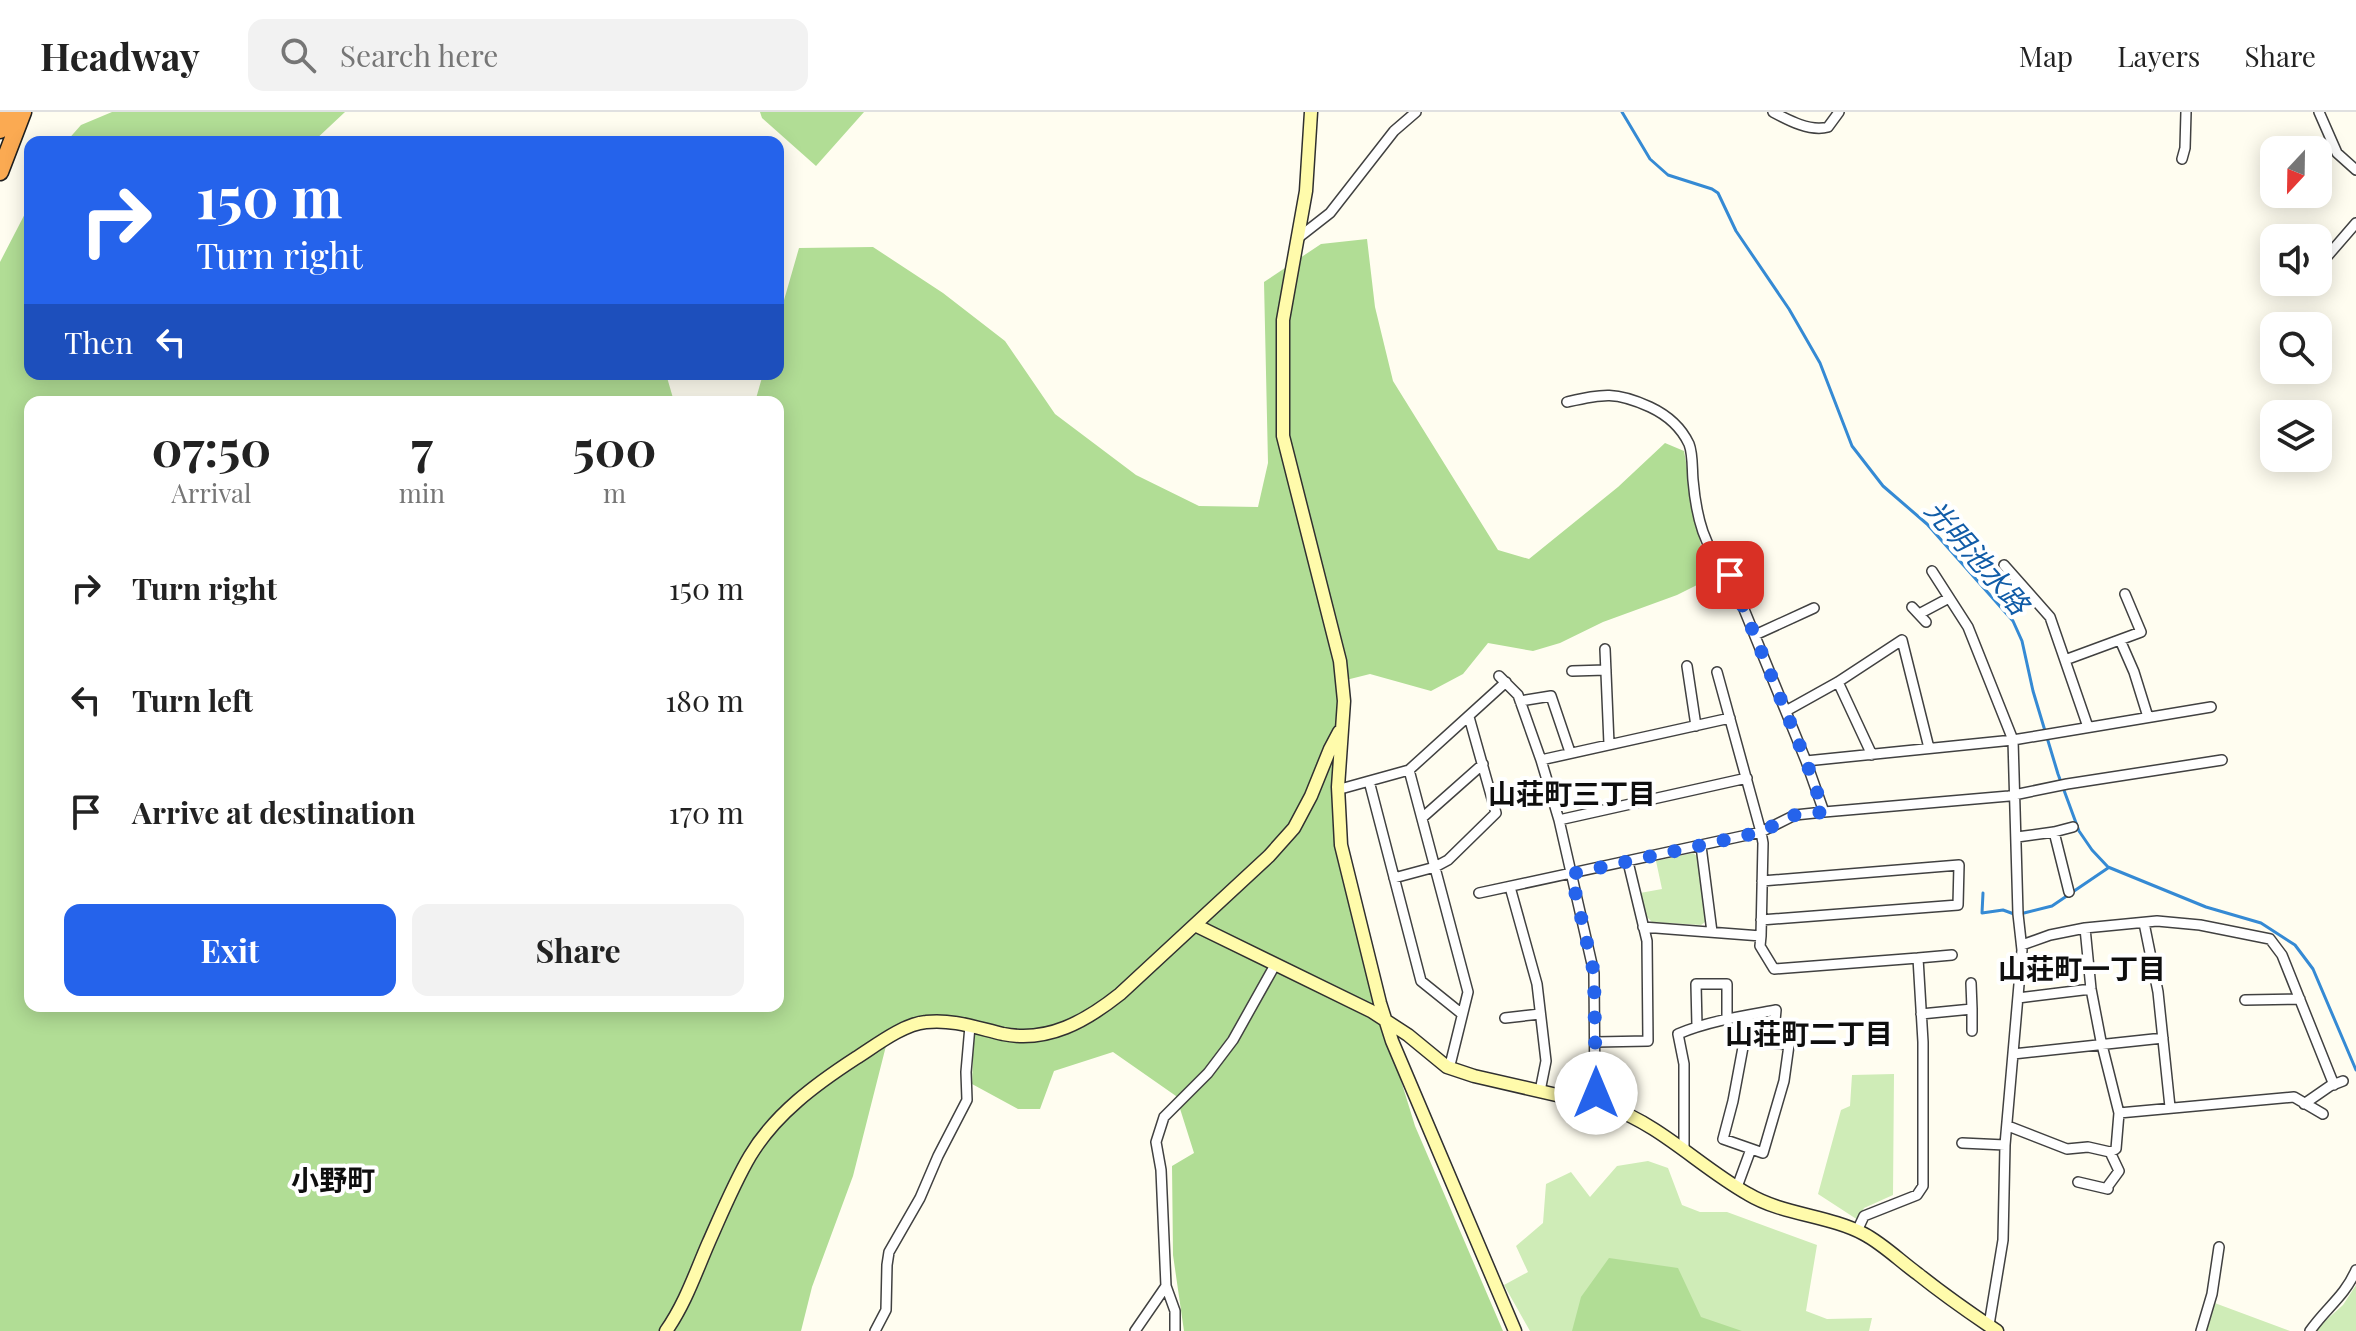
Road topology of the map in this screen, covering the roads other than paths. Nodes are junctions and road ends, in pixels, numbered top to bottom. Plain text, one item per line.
1 (7, 112) edge
2 (23, 112) edge
3 (1311, 112) edge
4 (1416, 112) edge
5 (1773, 112) edge
6 (1839, 112) edge
7 (2186, 112) edge
8 (2319, 112) edge
9 (0, 130) edge
10 (2182, 159) dead end
11 (2356, 170) edge
12 (0, 172) edge
13 (2356, 223) edge
14 (1298, 238) junction
15 (2332, 251) edge
16 (1567, 402) dead end
17 (2004, 565) dead end
18 (1932, 571) dead end
19 (2125, 594) dead end
20 (1949, 598) junction
21 (1814, 608) dead end
22 (1919, 614) dead end
23 (1755, 635) junction
24 (2120, 640) junction
25 (1605, 649) dead end
26 (2065, 660) junction
27 (1687, 666) dead end
28 (1606, 670) junction
29 (1572, 671) dead end
30 (1717, 672) dead end
31 (1838, 682) junction
32 (1520, 701) junction
33 (2211, 707) dead end
34 (1786, 711) junction
35 (1469, 717) junction
36 (2148, 717) junction
37 (1730, 718) junction
38 (1696, 726) junction
39 (2088, 727) junction
40 (1341, 729) junction
41 (2013, 740) junction
42 (1609, 744) junction
43 (1929, 748) junction
44 (1570, 752) junction
45 (1872, 755) junction
46 (1541, 760) junction
47 (2222, 760) dead end
48 (1806, 761) junction
49 (1483, 764) junction
50 (1409, 770) junction
51 (1747, 778) junction
52 (1369, 781) junction
53 (1338, 787) junction
54 (2015, 795) junction
55 (1824, 812) junction
56 (1422, 818) junction
57 (1559, 820) junction
58 (2073, 827) dead end
59 (1761, 832) junction
60 (2054, 832) junction
61 (2017, 837) junction
62 (1701, 846) junction
63 (1628, 862) junction
64 (1435, 867) junction
65 (1571, 874) junction
66 (1394, 878) junction
67 (1762, 881) junction
68 (1510, 887) junction
69 (2069, 892) dead end
70 (1479, 893) dead end
71 (1761, 920) junction
72 (2144, 923) junction
73 (1195, 925) junction
74 (1643, 927) junction
75 (2085, 928) junction
76 (1712, 932) junction
77 (1761, 936) junction
78 (2022, 945) junction
79 (1952, 955) dead end
80 (1918, 958) junction
81 (1889, 960) junction
82 (1275, 965) junction
83 (1814, 966) junction
84 (1889, 972) dead end
85 (1815, 978) dead end
86 (1971, 983) dead end
87 (2091, 989) junction
88 (2251, 997) dead end
89 (2018, 998) junction
90 (2300, 999) junction
91 (1972, 1009) junction
92 (1462, 1014) junction
93 (1540, 1014) junction
94 (1921, 1014) junction
95 (1749, 1015) junction
96 (1505, 1018) dead end
97 (1384, 1019) junction
98 (1727, 1020) junction
99 (970, 1026) junction
100 (1697, 1026) junction
101 (1972, 1031) dead end
102 (2163, 1038) junction
103 (1596, 1042) junction
104 (2103, 1044) junction
105 (2013, 1054) junction
106 (1447, 1067) junction
107 (1540, 1091) junction
108 (1595, 1103) junction
109 (2304, 1104) junction
110 (2170, 1107) junction
111 (2119, 1113) junction
112 (2323, 1114) dead end
113 (2008, 1126) junction
114 (1962, 1143) dead end
115 (2005, 1145) junction
116 (1751, 1149) junction
117 (1684, 1151) junction
118 (2110, 1152) junction
119 (2078, 1182) dead end
120 (1737, 1187) junction
121 (1857, 1231) junction
122 (2219, 1247) dead end
123 (2356, 1270) edge
124 (1166, 1286) junction
125 (1993, 1328) edge
126 (666, 1331) edge
127 (875, 1331) edge
128 (1135, 1331) edge
129 (1175, 1331) edge
130 (1515, 1331) edge
131 (2201, 1331) edge
132 (2310, 1331) edge

1 - 9 highway
2 - 12 highway
3 - 14 street
4 - 14 street
5 - 6 street
7 - 10 street
8 - 11 street
13 - 15 street
14 - 40 street
16 - 23 street
17 - 26 street
18 - 20 street
19 - 24 street
20 - 22 street
20 - 41 street
21 - 23 street
23 - 34 street
24 - 26 street
24 - 36 street
25 - 28 street
26 - 39 street
27 - 38 street
28 - 29 street
28 - 42 street
30 - 37 street
31 - 34 street
31 - 43 street
31 - 45 street
32 - 35 street
32 - 44 street
32 - 46 street
33 - 36 street
34 - 48 street
35 - 49 street
35 - 50 street
36 - 39 street
37 - 38 street
37 - 51 street
38 - 42 street
39 - 41 street
40 - 53 street
40 - 73 street
41 - 43 street
41 - 54 street
42 - 44 street
43 - 45 street
44 - 46 street
45 - 48 street
46 - 57 street
47 - 54 street
48 - 55 street
49 - 56 street
49 - 64 street
50 - 52 street
50 - 56 street
51 - 57 street
51 - 59 street
52 - 53 street
52 - 66 street
53 - 97 street
54 - 55 street
54 - 61 street
55 - 59 street
56 - 64 street
57 - 65 street
58 - 60 street
59 - 62 street
59 - 67 street
60 - 61 street
60 - 69 street
61 - 78 street
62 - 63 street
62 - 76 street
63 - 65 street
63 - 74 street
64 - 66 street
64 - 92 street
65 - 68 street
65 - 103 street
66 - 92 street
67 - 71 street
67 - 71 street
68 - 70 street
68 - 93 street
71 - 77 street
72 - 75 street
72 - 90 street
72 - 102 street
73 - 82 street
73 - 99 street
74 - 76 street
74 - 103 street
75 - 78 street
75 - 87 street
76 - 77 street
77 - 83 street
78 - 89 street
79 - 80 street
80 - 81 street
80 - 94 street
81 - 83 street
81 - 84 street
82 - 97 street
82 - 124 street
83 - 85 street
86 - 91 street
87 - 89 street
87 - 104 street
88 - 90 street
89 - 105 street
90 - 109 street
91 - 94 street
91 - 101 street
92 - 106 street
93 - 96 street
93 - 107 street
94 - 121 street
95 - 98 street
95 - 116 street
95 - 116 street
97 - 106 street
97 - 130 street
98 - 100 street
98 - 100 street
99 - 126 street
99 - 127 street
100 - 117 street
102 - 104 street
102 - 110 street
103 - 108 street
104 - 105 street
104 - 111 street
105 - 113 street
106 - 107 street
107 - 108 street
108 - 117 street
109 - 110 street
109 - 112 street
110 - 111 street
111 - 118 street
113 - 115 street
113 - 118 street
114 - 115 street
115 - 125 street
116 - 120 street
117 - 120 street
118 - 119 street
120 - 121 street
121 - 125 street
122 - 131 street
123 - 132 street
124 - 128 street
124 - 129 street

